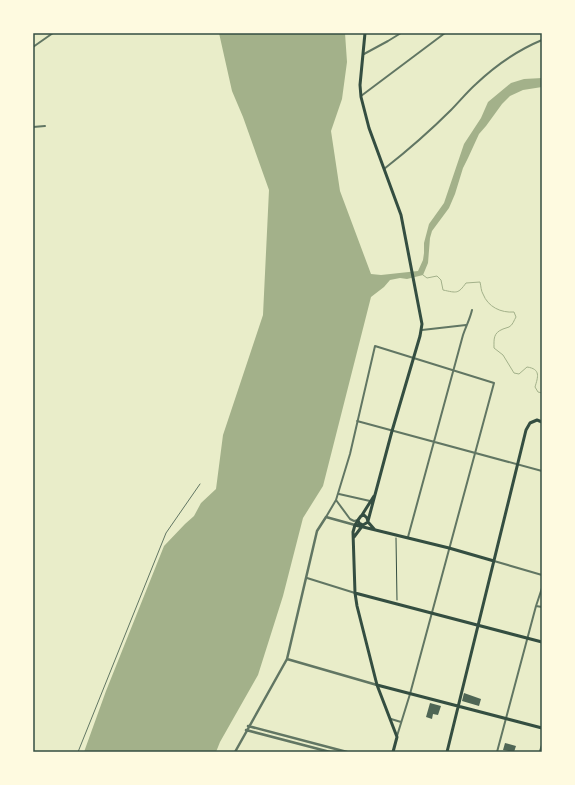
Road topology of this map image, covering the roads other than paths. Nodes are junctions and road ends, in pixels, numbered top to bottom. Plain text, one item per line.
1 (53, 33) edge
2 (365, 33) edge
3 (401, 33) edge
4 (445, 33) edge
5 (542, 40) edge
6 (33, 47) edge
7 (364, 54) junction
8 (361, 97) junction
9 (45, 126) dead end
10 (33, 128) edge
11 (384, 169) junction
12 (472, 310) dead end
13 (466, 325) junction
14 (422, 330) junction
15 (414, 359) junction
16 (454, 370) junction
17 (357, 421) junction
18 (542, 422) edge
19 (392, 430) junction
20 (434, 442) junction
21 (475, 453) junction
22 (518, 464) junction
23 (542, 471) edge
24 (200, 484) dead end
25 (376, 492) junction
26 (338, 494) junction
27 (336, 500) junction
28 (370, 501) junction
29 (362, 515) junction
30 (326, 517) junction
31 (358, 520) junction
32 (368, 521) junction
33 (355, 525) junction
34 (362, 526) junction
35 (375, 530) junction
36 (354, 537) junction
37 (408, 538) junction
38 (449, 548) junction
39 (494, 561) junction
40 (542, 575) edge
41 (307, 578) junction
42 (542, 588) edge
43 (355, 593) junction
44 (536, 606) junction
45 (542, 607) edge
46 (432, 613) junction
47 (479, 626) junction
48 (528, 638) junction
49 (542, 642) edge
50 (287, 659) junction
51 (376, 680) junction
52 (377, 685) junction
53 (383, 686) junction
54 (410, 694) junction
55 (381, 695) junction
56 (459, 706) junction
57 (390, 719) junction
58 (506, 719) junction
59 (401, 722) junction
60 (248, 726) junction
61 (542, 728) edge
62 (246, 730) junction
63 (272, 732) junction
64 (270, 736) junction
65 (397, 737) junction
66 (542, 746) edge
67 (331, 748) junction
68 (78, 752) edge
69 (235, 752) edge
70 (330, 752) edge
71 (348, 752) edge
72 (393, 752) edge
73 (447, 752) edge
74 (497, 752) edge
75 (540, 752) edge

1 - 6 street
2 - 7 main road
3 - 7 street
4 - 8 street
5 - 11 street
7 - 8 main road
8 - 11 main road
9 - 10 street
11 - 14 main road
12 - 13 street
13 - 14 street
13 - 16 street
14 - 15 main road
15 - 16 street
15 - 17 street
15 - 19 main road
16 - 20 street
16 - 21 street
17 - 19 street
17 - 26 street
18 - 22 main road
19 - 20 street
19 - 25 main road
20 - 21 street
20 - 37 street
21 - 22 street
21 - 38 street
22 - 23 street
22 - 39 main road
24 - 68 lane
25 - 28 main road
25 - 32 main road
26 - 27 street
26 - 28 street
27 - 30 street
27 - 31 street
28 - 29 main road
29 - 31 main road
29 - 32 main road
30 - 33 street
30 - 41 street
31 - 33 main road
31 - 34 main road
32 - 34 main road
32 - 35 main road
33 - 34 main road
33 - 36 main road
34 - 35 main road
34 - 36 main road
35 - 37 main road
36 - 43 main road
37 - 38 main road
38 - 39 main road
38 - 46 street
39 - 40 street
39 - 47 main road
41 - 43 street
41 - 50 street
42 - 44 street
43 - 46 main road
43 - 51 main road
44 - 45 street
44 - 48 street
46 - 47 main road
46 - 54 street
47 - 48 main road
47 - 56 main road
48 - 49 main road
48 - 58 street
50 - 52 street
50 - 60 street
51 - 52 main road
51 - 53 main road
52 - 53 main road
52 - 55 main road
53 - 54 main road
53 - 55 main road
54 - 56 main road
54 - 59 street
55 - 57 main road
56 - 58 main road
56 - 73 main road
57 - 59 street
57 - 65 main road
58 - 61 main road
58 - 74 street
59 - 65 street
60 - 62 street
60 - 63 street
62 - 64 street
62 - 69 street
63 - 64 street
63 - 67 street
64 - 70 street
65 - 72 main road
66 - 75 street
67 - 70 street
67 - 71 street

